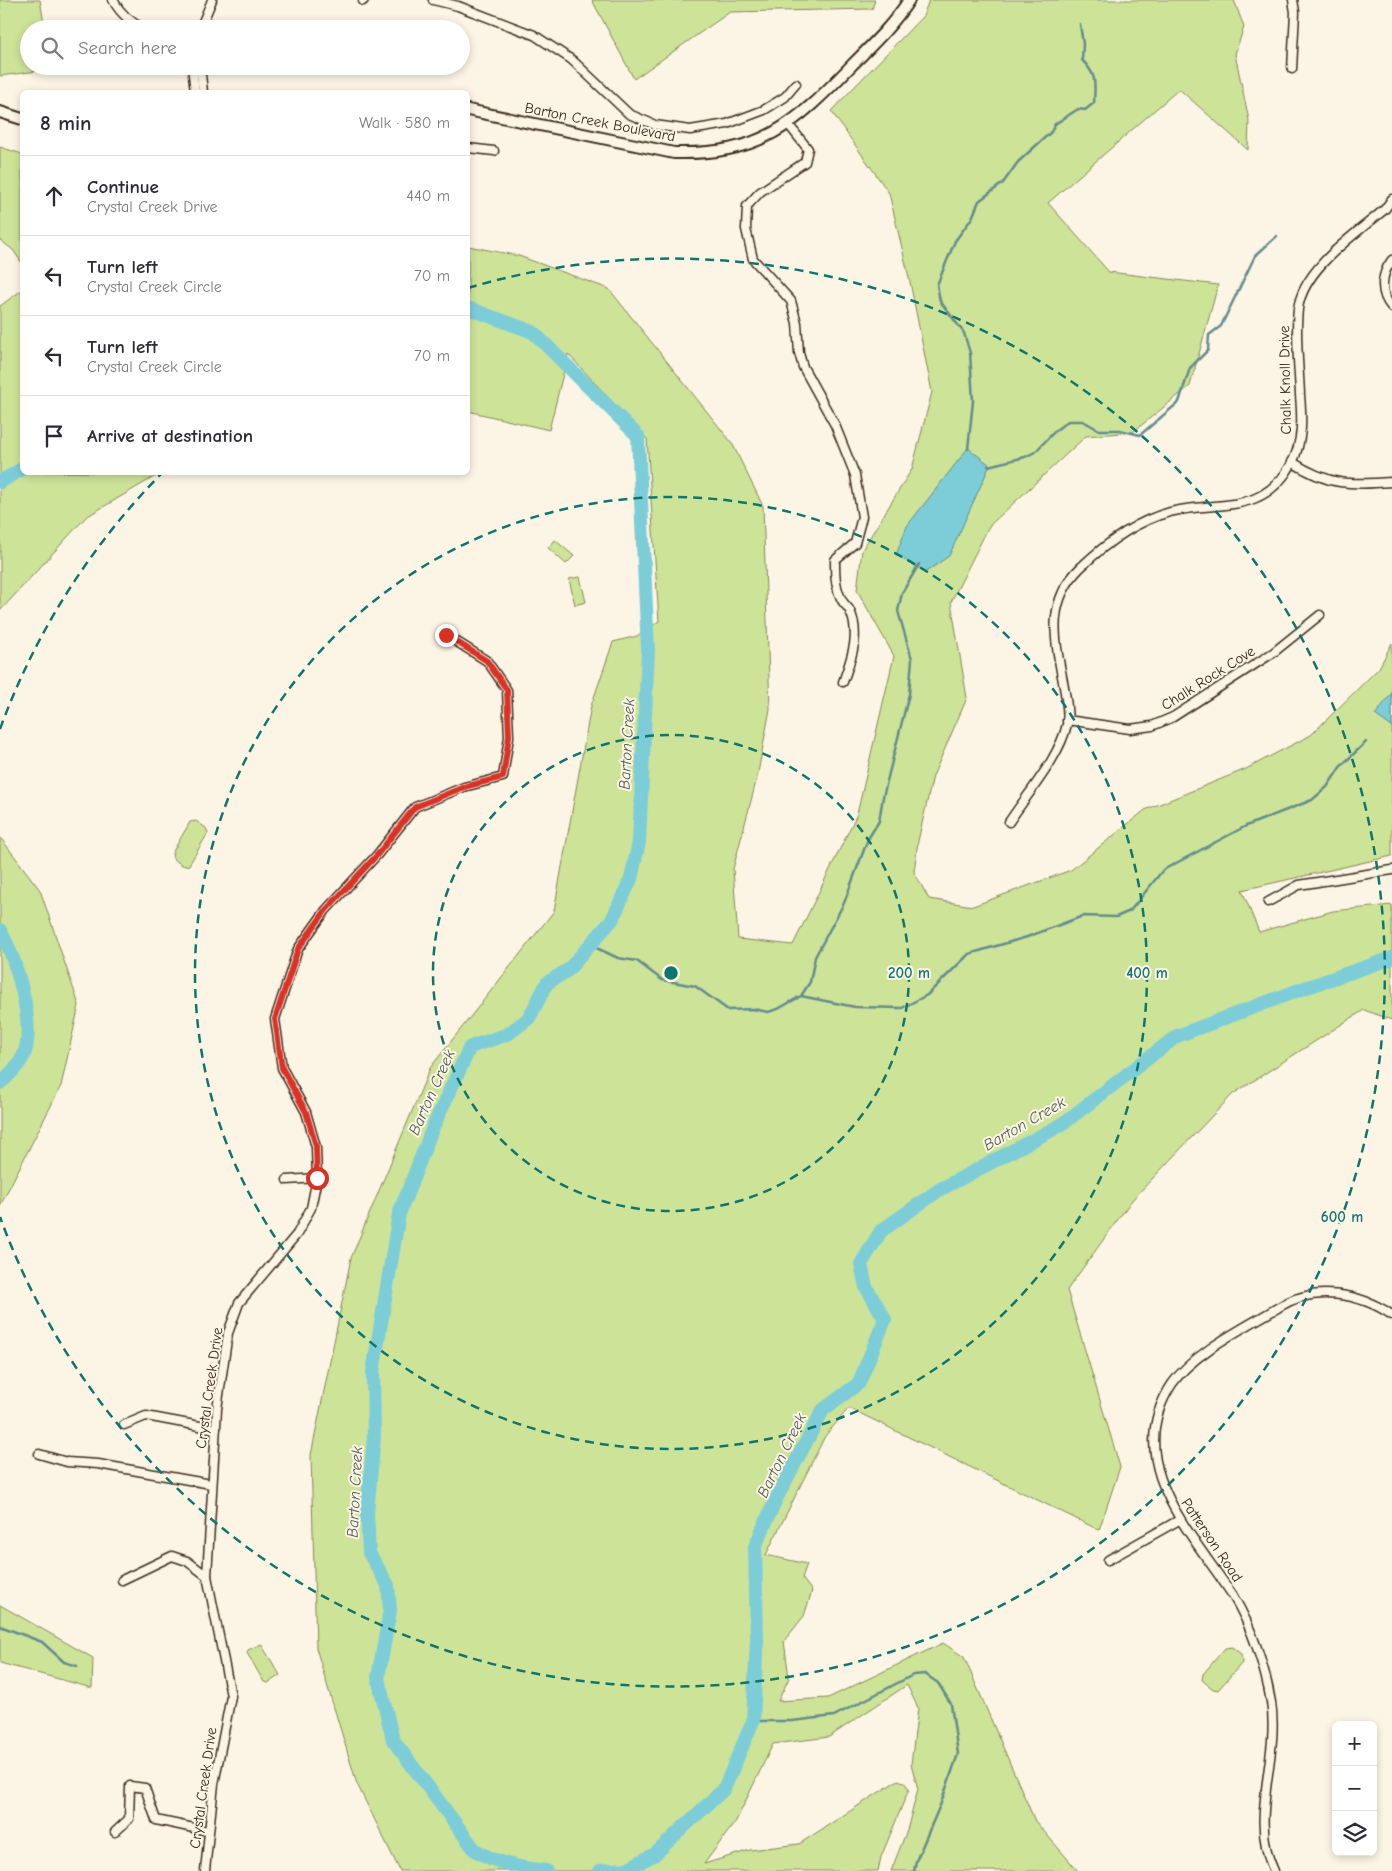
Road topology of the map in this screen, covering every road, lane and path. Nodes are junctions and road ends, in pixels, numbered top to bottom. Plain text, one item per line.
1 (113, 0) edge
2 (212, 0) edge
3 (433, 0) edge
4 (909, 0) edge
5 (1293, 0) edge
6 (130, 20) edge
7 (204, 20) edge
8 (1292, 69) dead end
9 (193, 75) edge
10 (201, 75) edge
11 (796, 84) dead end
12 (195, 90) edge
13 (203, 90) edge
14 (470, 110) edge
15 (0, 112) edge
16 (20, 118) edge
17 (788, 124) junction
18 (470, 148) edge
19 (494, 151) dead end
20 (1392, 199) edge
21 (1392, 260) edge
22 (1392, 308) edge
23 (1292, 462) junction
24 (1392, 482) edge
25 (1320, 615) dead end
26 (446, 635) dead end
27 (843, 682) dead end
28 (1067, 720) junction
29 (1008, 822) dead end
30 (1392, 870) edge
31 (1268, 902) dead end
32 (317, 1178) junction
33 (287, 1180) dead end
34 (1392, 1315) edge
35 (124, 1425) dead end
36 (216, 1429) junction
37 (39, 1454) dead end
38 (211, 1484) junction
39 (1180, 1520) junction
40 (1108, 1560) dead end
41 (207, 1576) junction
42 (122, 1580) dead end
43 (208, 1831) junction
44 (115, 1832) dead end
45 (205, 1871) edge
46 (1274, 1871) edge

1 - 6 street
2 - 7 street
3 - 11 street
4 - 17 street, Barton Creek Boulevard
5 - 8 street
9 - 12 street
10 - 13 street
14 - 17 street, Barton Creek Boulevard
15 - 16 street
17 - 27 street
18 - 19 street
20 - 23 street, Chalk Knoll Drive
21 - 22 street
23 - 24 street
23 - 28 street, Chalk Knoll Drive
25 - 28 street, Chalk Rock Cove
26 - 32 street, Crystal Creek Drive
28 - 29 street, Chalk Knoll Drive
30 - 31 street
32 - 33 street
32 - 36 street, Crystal Creek Drive
34 - 39 street, Patterson Road
35 - 36 street
36 - 38 street, Crystal Creek Drive
37 - 38 street
38 - 41 street, Crystal Creek Drive
39 - 40 street
39 - 46 street, Patterson Road
41 - 42 street
41 - 43 street, Crystal Creek Drive
43 - 44 street
43 - 45 street, Crystal Creek Drive

